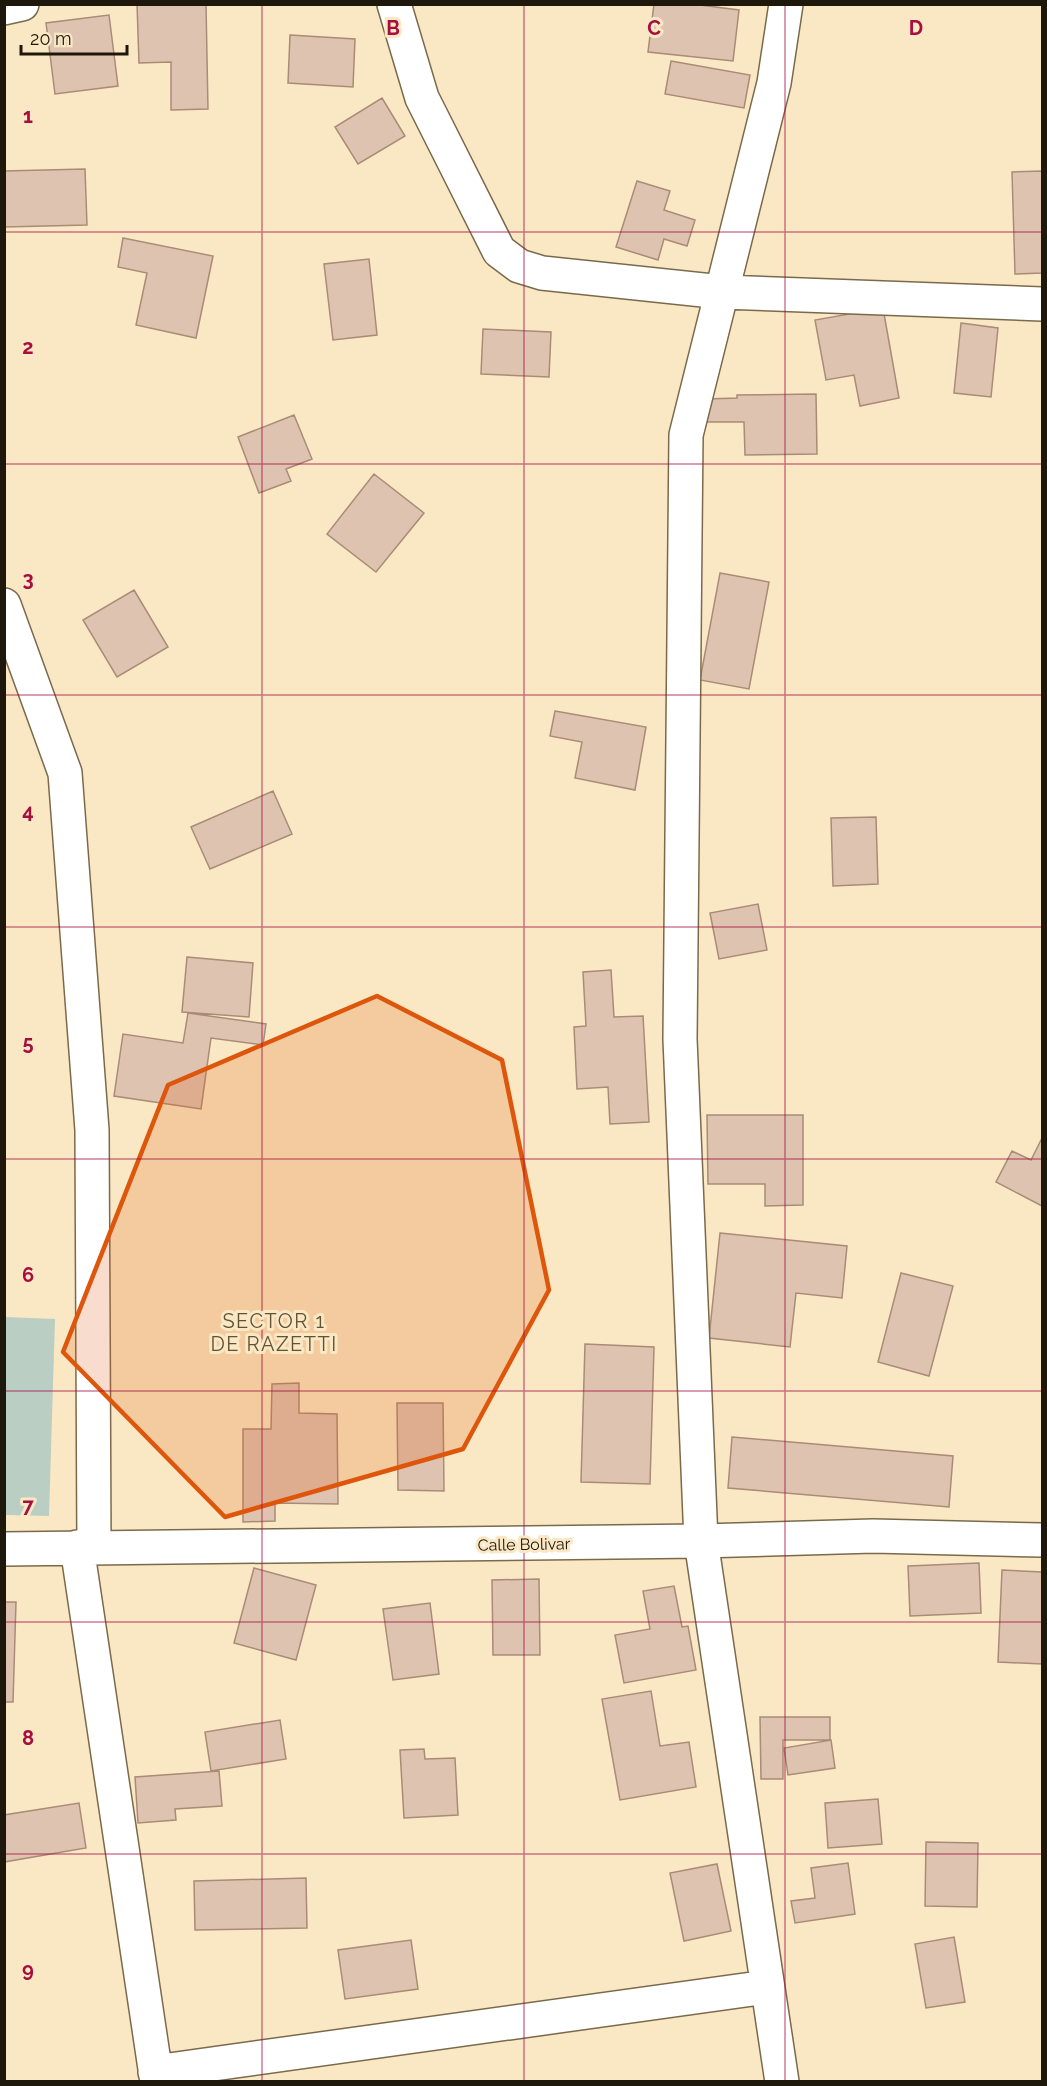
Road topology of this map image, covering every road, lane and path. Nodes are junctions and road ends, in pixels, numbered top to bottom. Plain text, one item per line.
1 (22, 4) edge
2 (394, 4) edge
3 (786, 4) edge
4 (4, 8) edge
5 (722, 292) junction
6 (1042, 304) edge
7 (4, 605) edge
8 (1042, 1540) edge
9 (701, 1541) junction
10 (85, 1547) junction
11 (4, 1549) edge
12 (766, 1987) junction
13 (156, 2077) edge
14 (782, 2082) edge

1 - 4 street
2 - 5 street
3 - 5 street
5 - 6 street
5 - 9 street
7 - 10 street
8 - 9 street, Calle Bolivar
9 - 10 street, Calle Bolivar
9 - 12 street
10 - 11 street, Calle Bolivar
10 - 13 street
12 - 13 street
12 - 14 street

